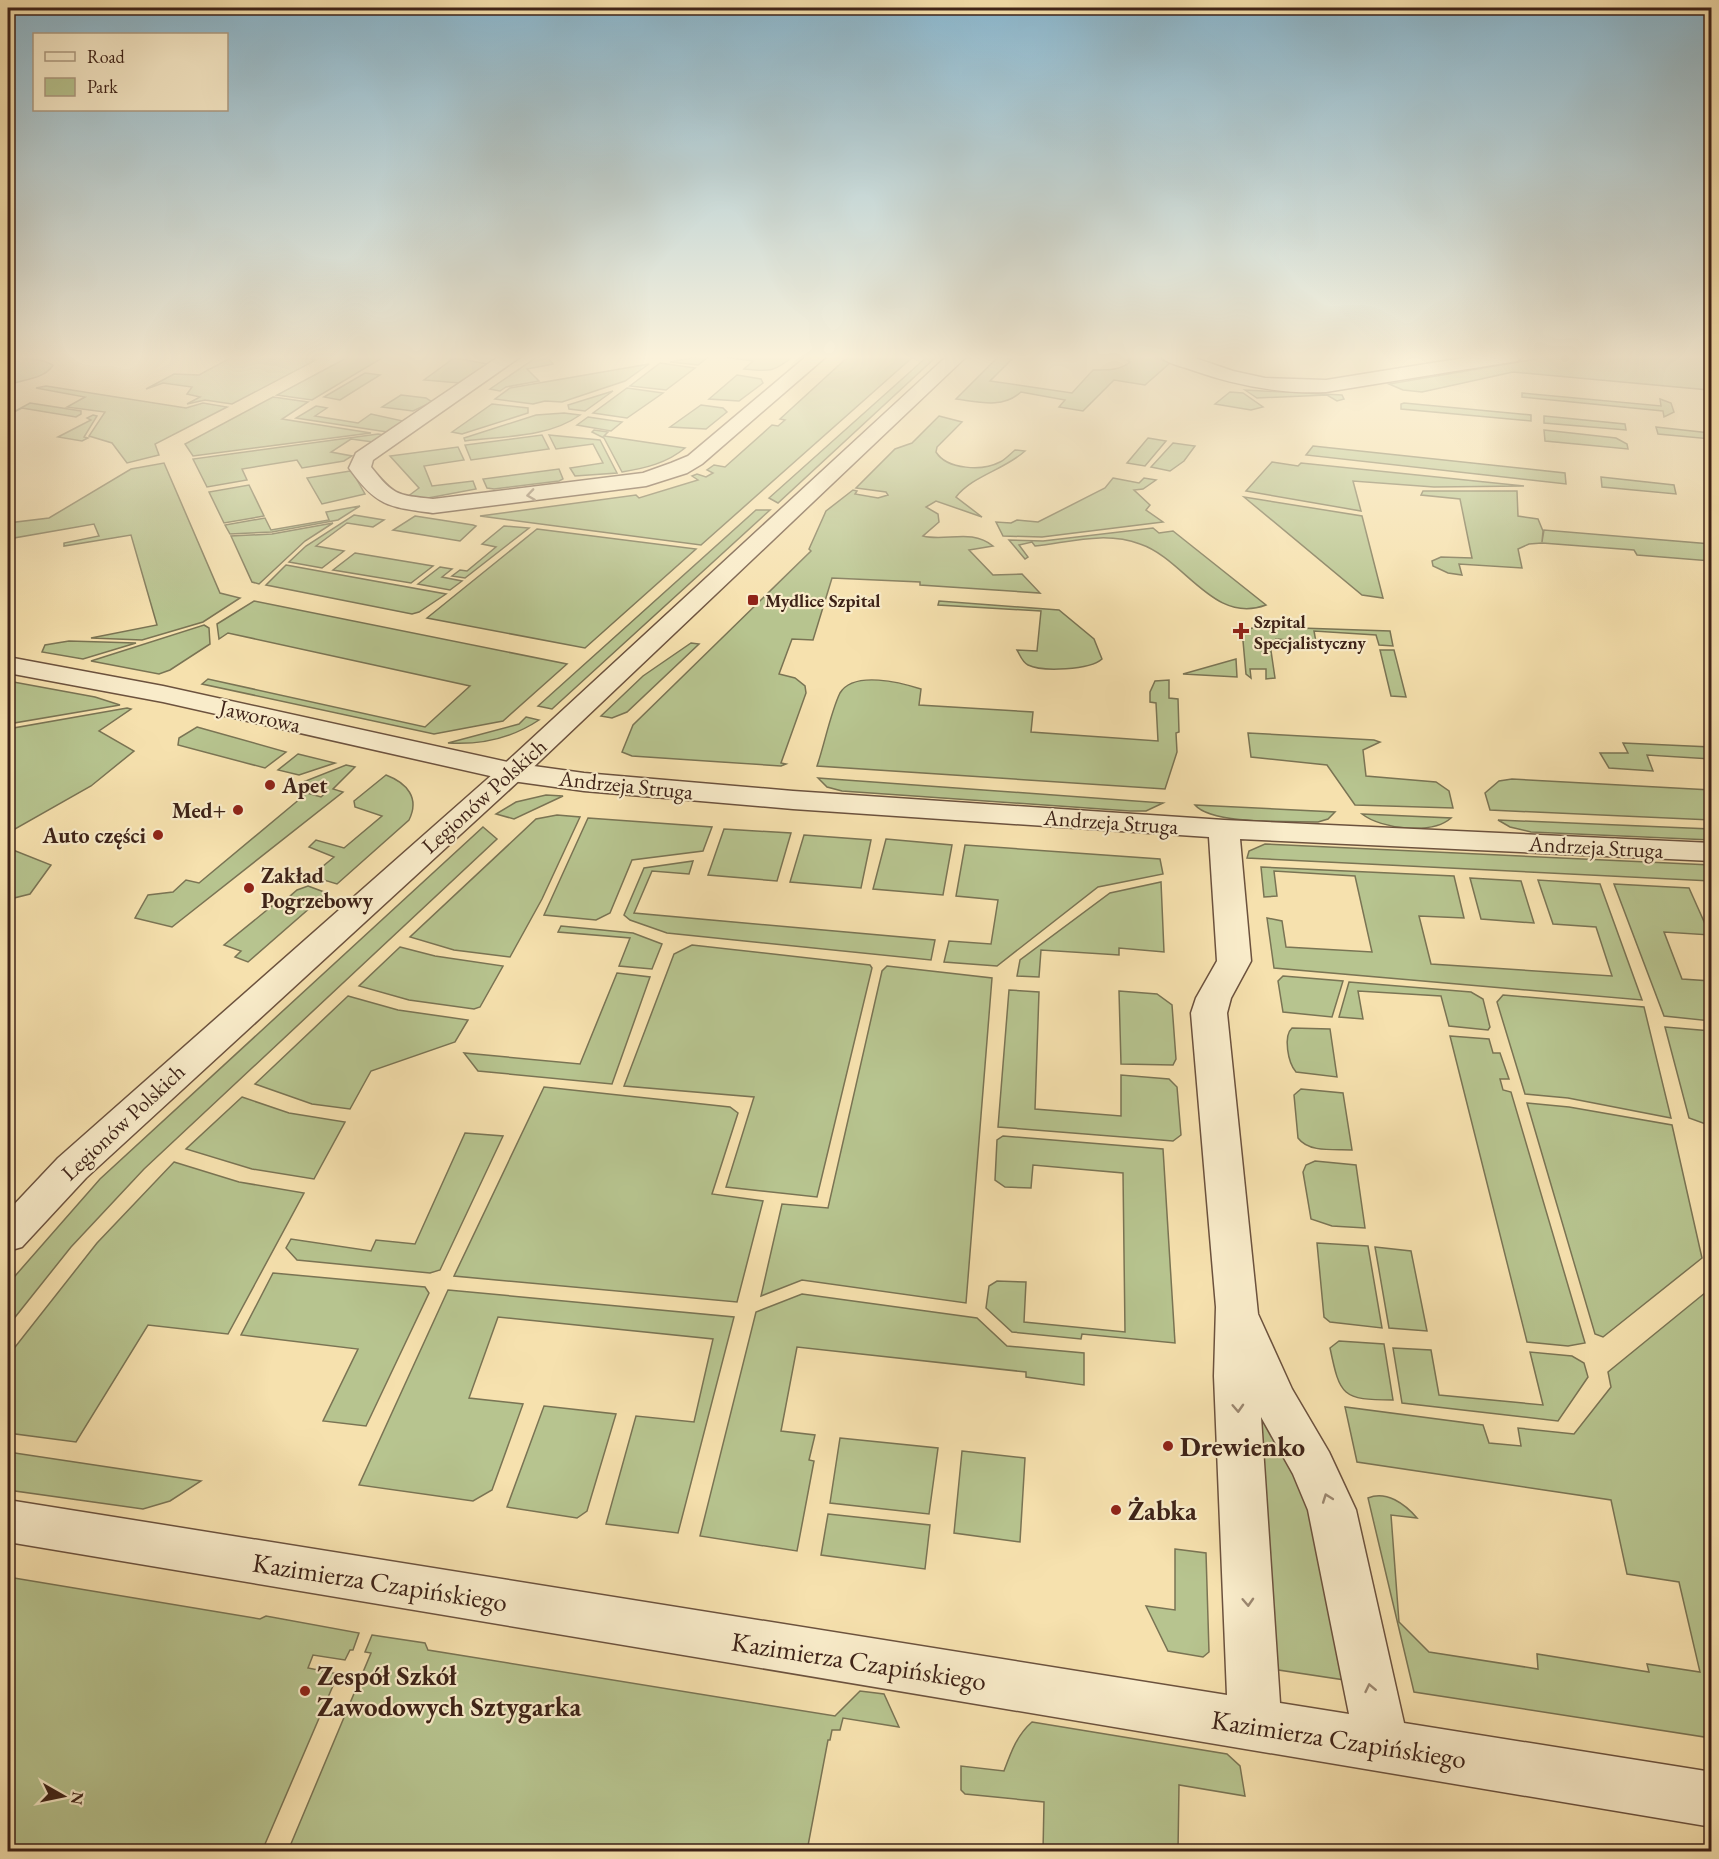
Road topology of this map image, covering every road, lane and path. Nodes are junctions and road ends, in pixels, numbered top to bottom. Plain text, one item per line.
1 (386, 442) edge
2 (718, 442) edge
3 (866, 442) edge
4 (8, 665) edge
5 (512, 772) junction
6 (1224, 829) junction
7 (1712, 852) edge
8 (8, 1236) edge
9 (1236, 1307) junction
10 (8, 1521) edge
11 (1255, 1725) junction
12 (1382, 1745) junction
13 (1712, 1800) edge

2 -> 1 street
3 - 5 street, Legionów Polskich
4 - 5 street, Jaworowa
5 - 6 street, Andrzeja Struga
5 - 8 street, Legionów Polskich
6 - 7 street, Andrzeja Struga
6 - 9 street
9 -> 11 street
12 -> 9 street
10 - 11 street, Kazimierza Czapińskiego
11 - 12 street, Kazimierza Czapińskiego
12 - 13 street, Kazimierza Czapińskiego

